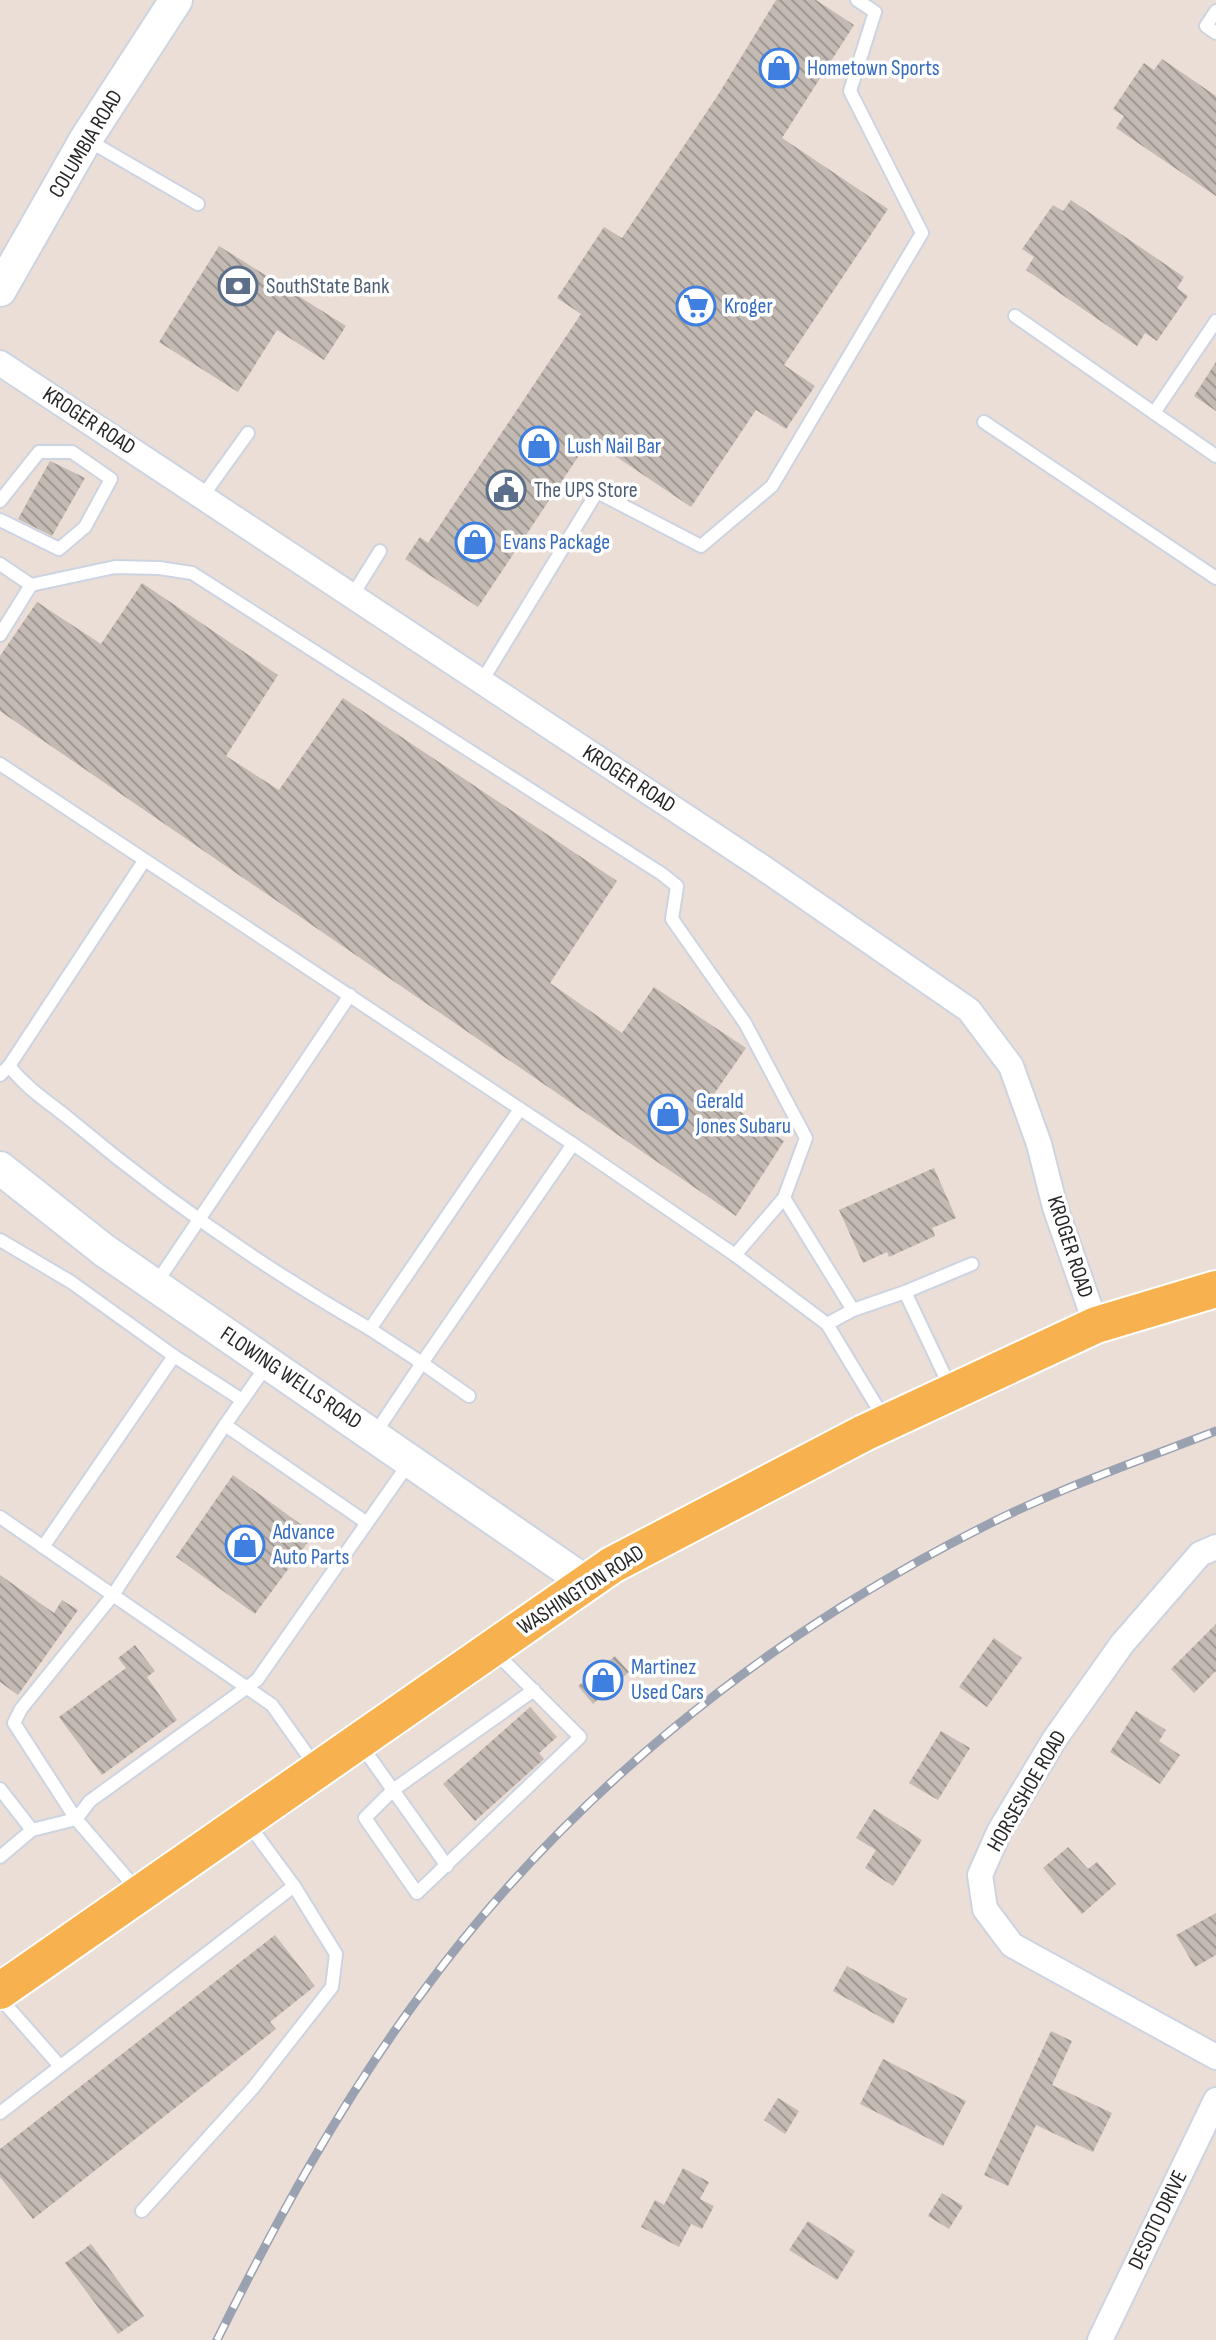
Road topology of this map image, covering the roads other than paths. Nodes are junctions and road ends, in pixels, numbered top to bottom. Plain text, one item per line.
1 (176, 0) edge
2 (857, 0) edge
3 (1216, 11) edge
4 (1216, 33) edge
5 (86, 139) junction
6 (198, 204) dead end
7 (0, 290) edge
8 (1015, 316) dead end
9 (1216, 321) edge
10 (0, 363) edge
11 (1154, 413) junction
12 (984, 422) dead end
13 (248, 433) dead end
14 (1216, 456) edge
15 (202, 497) junction
16 (0, 501) edge
17 (0, 520) edge
18 (380, 551) dead end
19 (0, 564) edge
20 (1216, 578) edge
21 (31, 585) junction
22 (352, 596) junction
23 (0, 635) edge
24 (482, 681) junction
25 (0, 764) edge
26 (144, 861) junction
27 (350, 995) junction
28 (4, 1070) edge
29 (520, 1109) junction
30 (573, 1144) junction
31 (0, 1168) edge
32 (784, 1198) junction
33 (200, 1219) junction
34 (0, 1240) edge
35 (735, 1255) junction
36 (972, 1264) dead end
37 (155, 1285) junction
38 (1216, 1289) edge
39 (905, 1292) junction
40 (853, 1310) junction
41 (827, 1324) junction
42 (1096, 1325) junction
43 (370, 1329) junction
44 (174, 1356) junction
45 (268, 1363) junction
46 (422, 1363) junction
47 (952, 1392) junction
48 (469, 1396) dead end
49 (242, 1400) junction
50 (887, 1423) junction
51 (225, 1425) junction
52 (374, 1435) junction
53 (410, 1460) junction
54 (0, 1517) edge
55 (367, 1523) junction
56 (43, 1547) junction
57 (1216, 1547) edge
58 (587, 1583) junction
59 (113, 1595) junction
60 (492, 1649) junction
61 (244, 1687) junction
62 (534, 1690) junction
63 (0, 1717) edge
64 (14, 1723) junction
65 (359, 1742) junction
66 (318, 1770) junction
67 (0, 1789) edge
68 (393, 1790) junction
69 (76, 1819) junction
70 (245, 1820) junction
71 (32, 1830) junction
72 (0, 1857) edge
73 (447, 1866) junction
74 (294, 1886) junction
75 (140, 1893) junction
76 (0, 1991) edge
77 (0, 1998) edge
78 (1216, 2057) edge
79 (60, 2066) junction
80 (1216, 2100) edge
81 (0, 2113) edge
82 (142, 2211) dead end
83 (1100, 2340) edge

1 - 5 main road, COLUMBIA ROAD
2 - 24 lane
3 - 4 lane
5 - 6 lane
5 - 7 main road, COLUMBIA ROAD
8 - 11 lane
9 - 11 lane
10 - 15 street, KROGER ROAD
11 - 14 lane
12 - 20 lane
13 - 15 lane
15 - 22 street, KROGER ROAD
16 - 17 lane
18 - 22 lane
19 - 21 lane
21 - 23 lane
21 - 32 lane
22 - 24 street, KROGER ROAD
24 - 42 street, KROGER ROAD
25 - 26 lane
26 - 27 lane
26 - 28 lane
27 - 29 lane
27 - 33 lane
28 - 33 lane
29 - 30 lane
29 - 43 lane
30 - 35 lane
30 - 46 lane
31 - 37 main road, FLOWING WELLS ROAD
32 - 35 lane
32 - 40 lane
33 - 37 lane
33 - 43 lane
34 - 44 lane
35 - 41 lane
36 - 39 lane
37 - 45 main road, FLOWING WELLS ROAD
38 - 42 main road, WASHINGTON ROAD
39 - 40 lane
39 - 47 lane
40 - 41 lane
41 - 50 lane
42 - 47 main road, WASHINGTON ROAD
43 - 46 lane
44 - 49 lane
44 - 56 lane
45 - 49 lane
45 - 52 main road, FLOWING WELLS ROAD
46 - 48 lane
46 - 52 lane
47 - 50 main road, WASHINGTON ROAD
49 - 51 lane
50 - 58 main road, WASHINGTON ROAD
51 - 55 lane
51 - 59 lane
52 - 53 main road, FLOWING WELLS ROAD
53 - 55 lane
53 - 58 main road, FLOWING WELLS ROAD
54 - 56 lane
55 - 61 lane
56 - 59 lane
57 - 78 street, HORSESHOE ROAD
58 - 60 main road, WASHINGTON ROAD
59 - 61 lane
59 - 64 lane
60 - 62 lane
60 - 65 main road, WASHINGTON ROAD
61 - 66 lane
61 - 69 lane
62 - 68 lane
62 - 73 lane
63 - 64 lane
64 - 69 lane
65 - 66 main road, WASHINGTON ROAD
65 - 68 lane
66 - 70 main road, WASHINGTON ROAD
67 - 71 lane
68 - 73 lane
68 - 73 lane
69 - 71 lane
69 - 75 lane
70 - 74 lane
70 - 75 main road, WASHINGTON ROAD
71 - 72 lane
74 - 79 lane
74 - 82 lane
75 - 76 main road, WASHINGTON ROAD
77 - 79 lane
79 - 81 lane
80 - 83 street, DESOTO DRIVE

